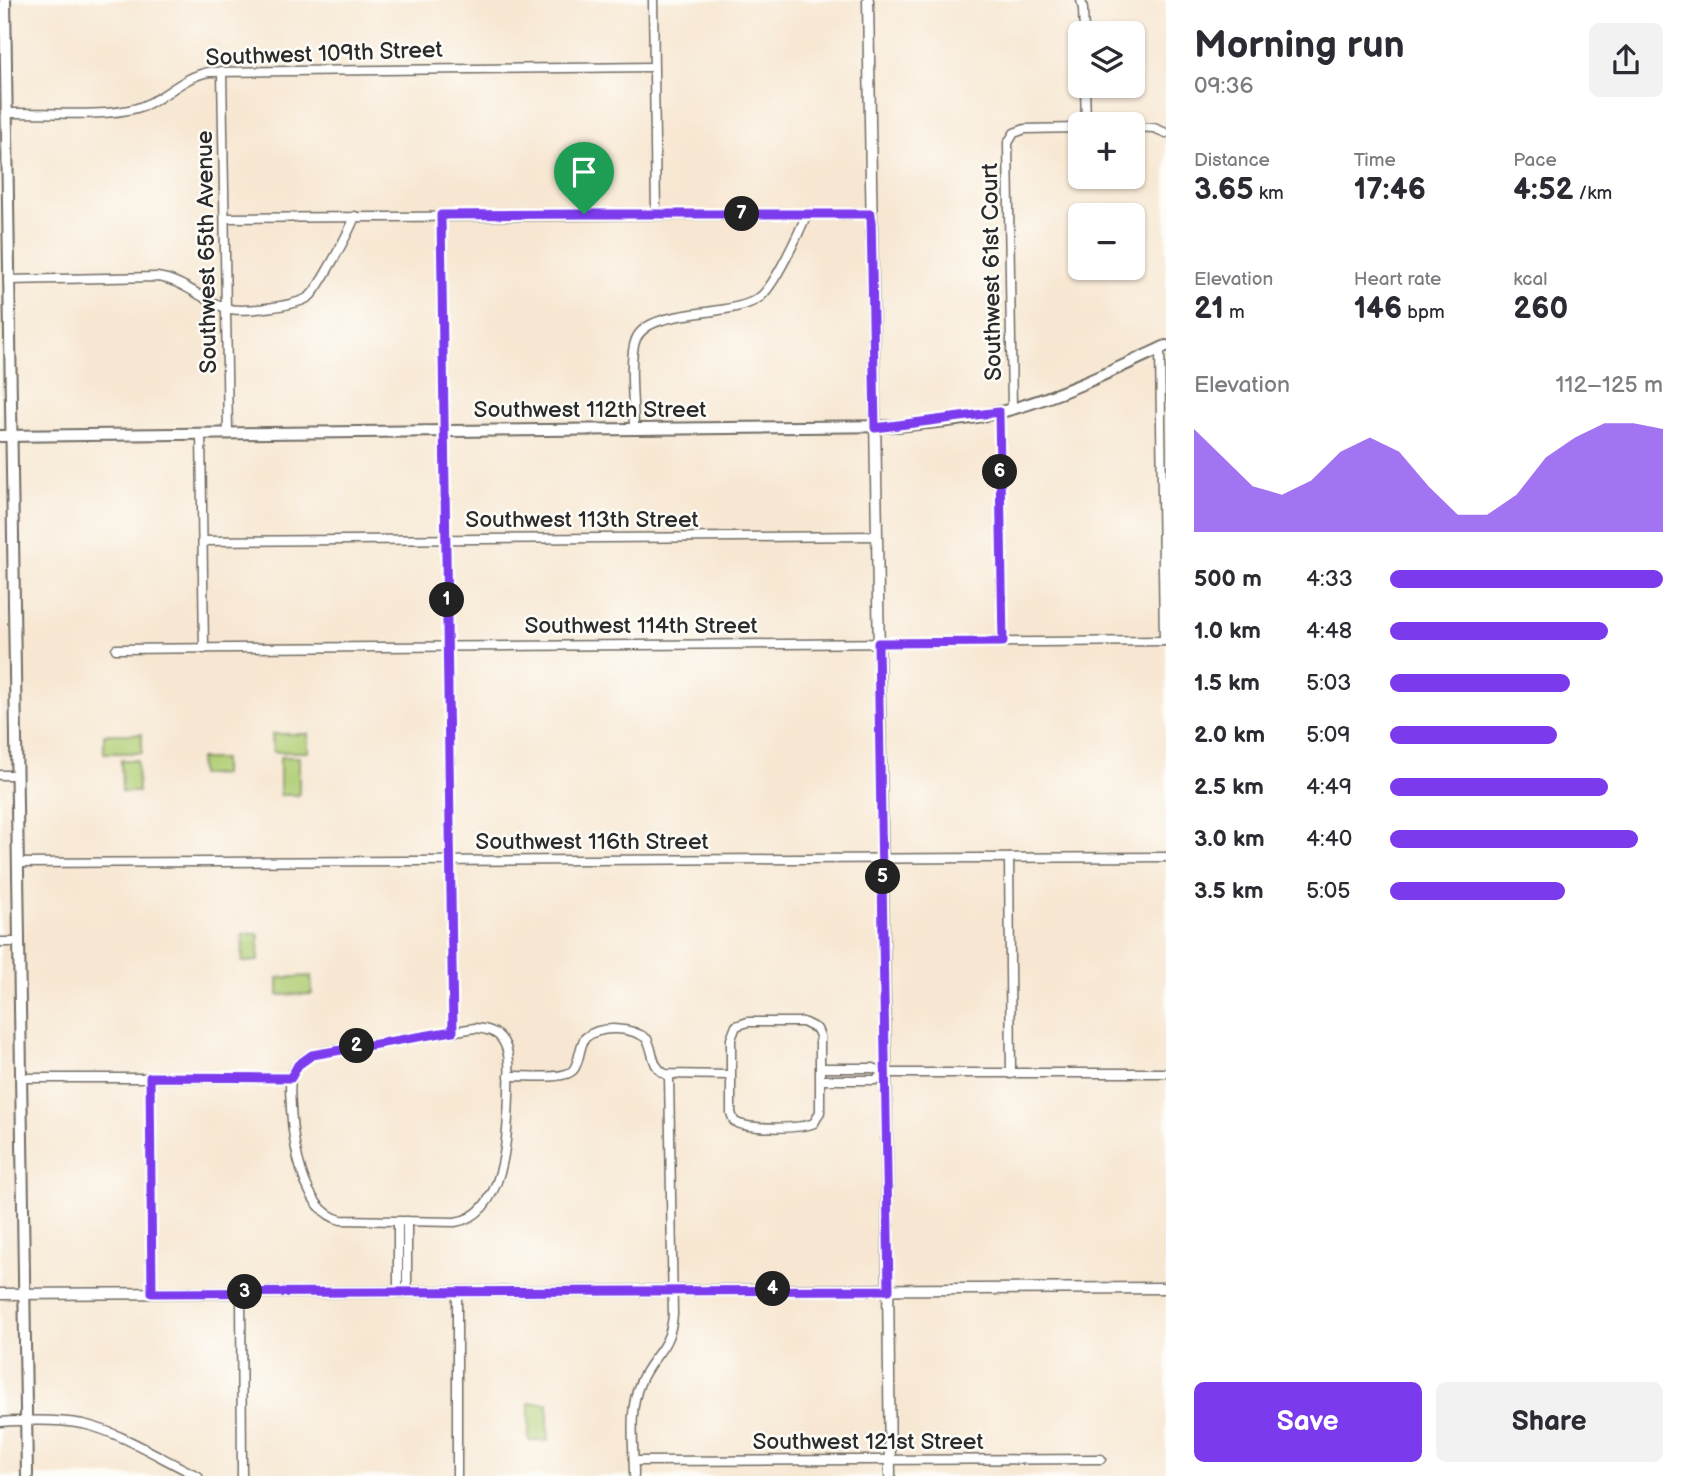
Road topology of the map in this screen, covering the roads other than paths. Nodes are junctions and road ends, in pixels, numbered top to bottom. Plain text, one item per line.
1 (5, 0) edge
2 (653, 0) edge
3 (869, 0) edge
4 (1080, 0) edge
5 (1084, 21) edge
6 (653, 67) junction
7 (222, 71) junction
8 (6, 113) junction
9 (1068, 128) edge
10 (1145, 128) edge
11 (1166, 132) edge
12 (656, 214) junction
13 (807, 214) junction
14 (871, 214) junction
15 (4, 215) edge
16 (441, 215) junction
17 (355, 216) junction
18 (225, 218) junction
19 (8, 280) junction
20 (226, 308) junction
21 (1163, 347) edge
22 (1012, 409) junction
23 (999, 412) junction
24 (875, 428) junction
25 (634, 429) junction
26 (444, 431) junction
27 (201, 433) junction
28 (228, 433) junction
29 (5, 436) edge
30 (877, 536) junction
31 (446, 539) junction
32 (203, 541) junction
33 (1165, 641) edge
34 (1003, 642) junction
35 (878, 643) junction
36 (447, 646) junction
37 (116, 649) dead end
38 (204, 649) junction
39 (0, 775) edge
40 (15, 775) junction
41 (1166, 857) edge
42 (883, 858) junction
43 (1009, 858) junction
44 (450, 862) junction
45 (18, 863) junction
46 (0, 942) edge
47 (18, 942) junction
48 (453, 1031) junction
49 (821, 1068) junction
50 (886, 1073) junction
51 (1166, 1073) edge
52 (669, 1074) junction
53 (1011, 1074) junction
54 (730, 1075) junction
55 (509, 1076) junction
56 (150, 1077) junction
57 (21, 1078) junction
58 (291, 1078) junction
59 (821, 1080) junction
60 (403, 1221) junction
61 (1166, 1288) edge
62 (673, 1290) junction
63 (889, 1290) junction
64 (403, 1291) junction
65 (457, 1291) junction
66 (241, 1292) junction
67 (152, 1293) junction
68 (0, 1294) edge
69 (24, 1294) junction
70 (26, 1421) junction
71 (0, 1422) edge
72 (1101, 1459) dead end
73 (890, 1460) junction
74 (634, 1461) junction
75 (27, 1476) edge
76 (198, 1476) edge
77 (242, 1476) edge
78 (457, 1476) edge
79 (634, 1476) edge
80 (890, 1476) edge

1 - 8 main road
2 - 6 street
3 - 14 street
4 - 5 street
6 - 7 street, Southwest 109th Street
6 - 12 street
7 - 8 street, Southwest 109th Street
7 - 18 street, Southwest 65th Avenue
8 - 15 main road
9 - 22 street, Southwest 61st Court
10 - 11 street
12 - 13 street
12 - 16 street
13 - 14 street
13 - 25 street
14 - 24 street
15 - 19 main road
16 - 17 street
16 - 26 street
17 - 18 street
17 - 20 street
18 - 20 street, Southwest 65th Avenue
19 - 20 street
19 - 29 main road
20 - 28 street, Southwest 65th Avenue
21 - 22 main road, Southwest 112th Street
21 - 33 street
22 - 23 main road, Southwest 112th Street
23 - 24 main road, Southwest 112th Street
23 - 34 street, Southwest 61st Court
24 - 25 main road, Southwest 112th Street
24 - 30 street
25 - 26 main road, Southwest 112th Street
26 - 28 main road, Southwest 112th Street
26 - 31 street
27 - 28 main road, Southwest 112th Street
27 - 29 main road, Southwest 112th Street
27 - 32 street
29 - 40 main road
30 - 31 street, Southwest 113th Street
30 - 35 street
31 - 32 street, Southwest 113th Street
31 - 36 street
32 - 38 street
33 - 34 street, Southwest 114th Street
34 - 35 street, Southwest 114th Street
35 - 36 street, Southwest 114th Street
35 - 42 street
36 - 38 street, Southwest 114th Street
36 - 44 street
37 - 38 street, Southwest 114th Street
39 - 40 street
40 - 45 main road
41 - 43 street, Southwest 116th Street
42 - 43 street, Southwest 116th Street
42 - 44 street, Southwest 116th Street
42 - 50 street
43 - 53 street
44 - 45 street, Southwest 116th Street
44 - 48 street
45 - 47 main road
46 - 47 street
47 - 57 main road
48 - 55 street
48 - 58 street
49 - 50 street
49 - 54 street
49 - 59 street
50 - 53 street
50 - 59 street
50 - 63 street
51 - 53 street
52 - 54 street
52 - 55 street
52 - 62 street
54 - 59 street
55 - 60 street
56 - 57 street
56 - 58 street
56 - 67 street
57 - 69 main road
58 - 60 street
60 - 64 street
61 - 63 street
62 - 63 street
62 - 65 street
62 - 74 street
63 - 73 street
64 - 65 street
64 - 66 street
65 - 78 street
66 - 67 street
66 - 77 street
67 - 69 street
68 - 69 street
69 - 70 main road
70 - 71 street
70 - 75 main road
70 - 76 street
72 - 73 street, Southwest 121st Street
73 - 74 street, Southwest 121st Street
73 - 80 street
74 - 79 street

